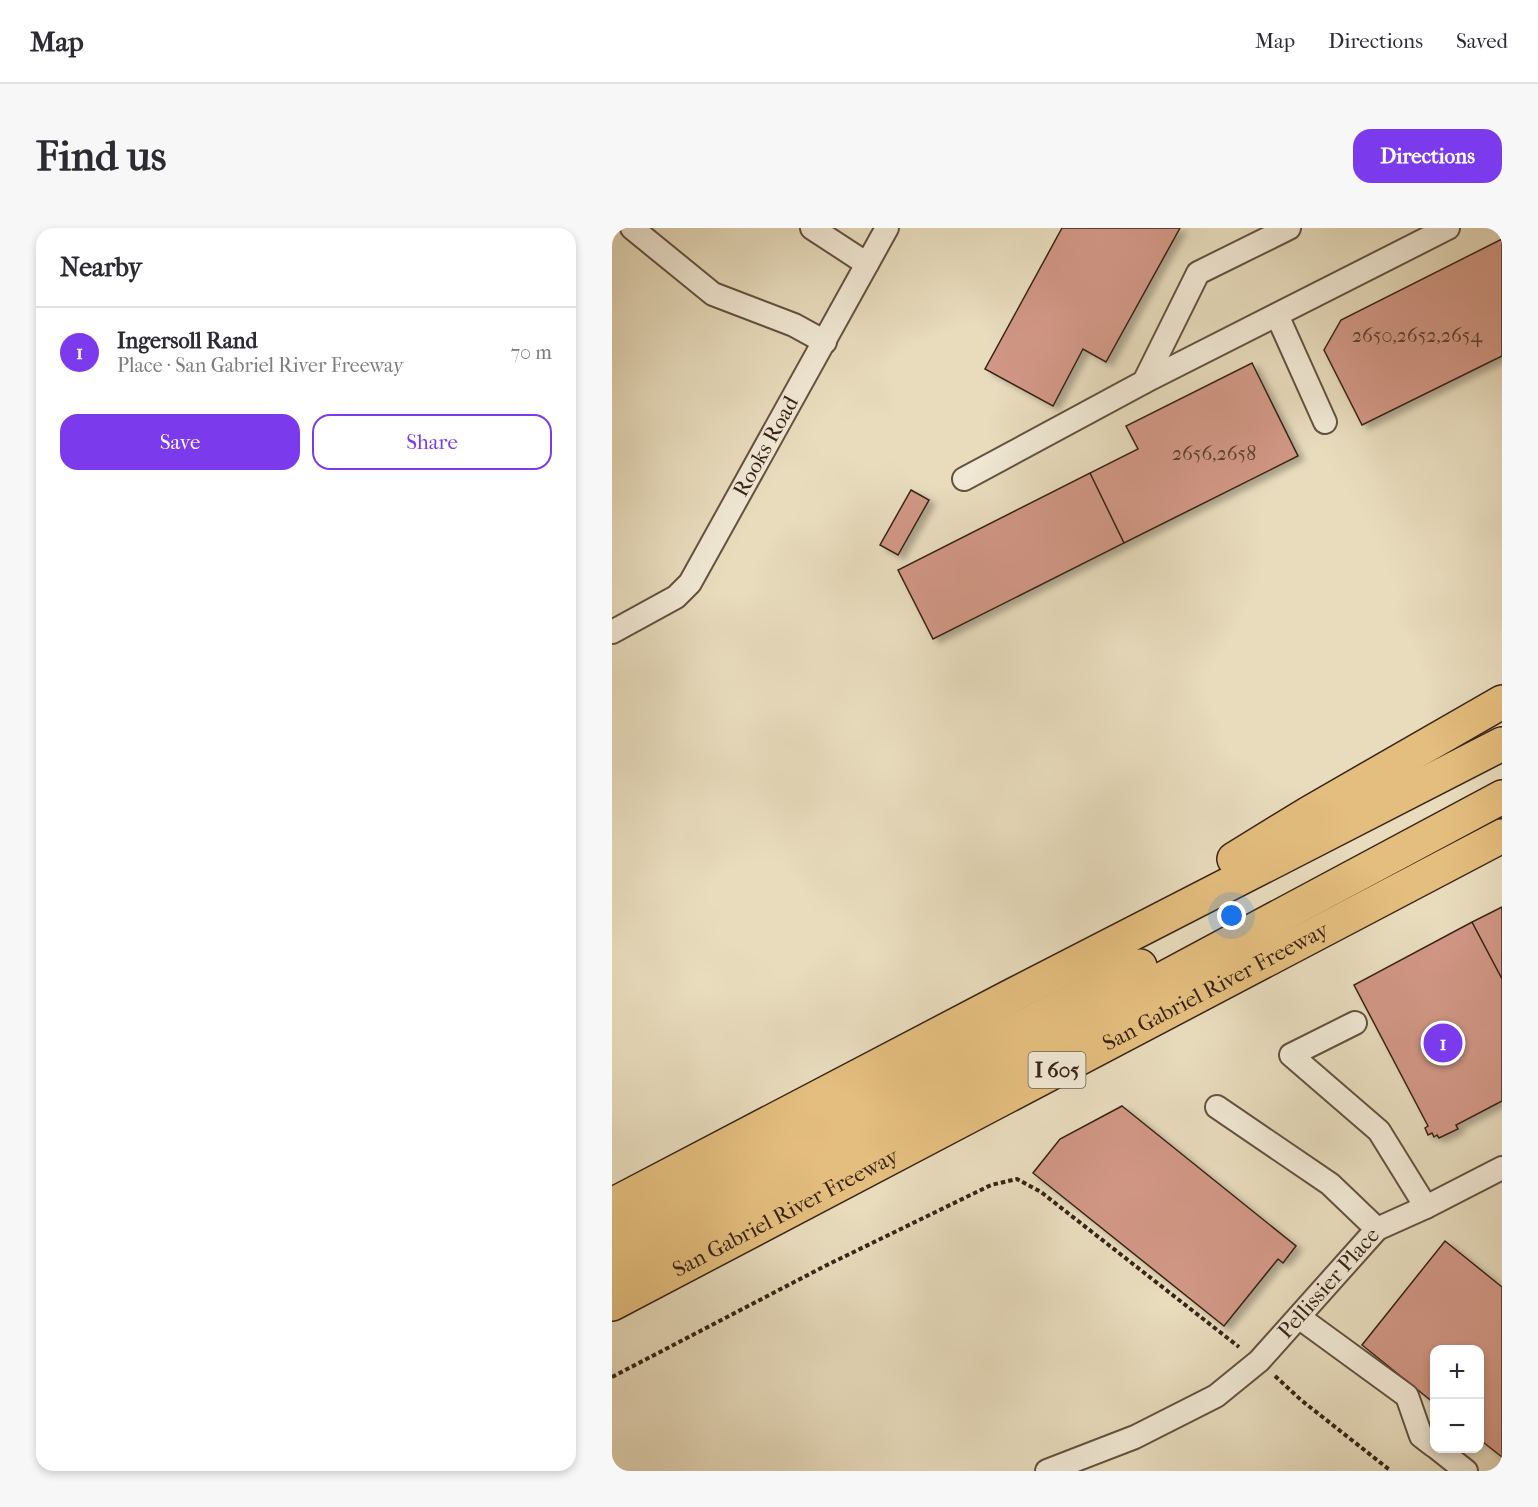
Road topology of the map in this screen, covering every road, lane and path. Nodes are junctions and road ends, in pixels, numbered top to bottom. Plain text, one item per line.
1 (632, 228) edge
2 (812, 228) edge
3 (887, 228) edge
4 (1254, 228) edge
5 (1289, 228) edge
6 (1449, 228) edge
7 (1241, 251) junction
8 (867, 264) junction
9 (1277, 315) junction
10 (825, 342) junction
11 (1144, 382) junction
12 (1325, 422) dead end
13 (964, 479) dead end
14 (612, 632) edge
15 (1502, 702) edge
16 (1502, 744) edge
17 (1502, 780) edge
18 (1502, 796) edge
19 (1502, 836) edge
20 (1013, 995) junction
21 (1355, 1023) dead end
22 (1217, 1107) dead end
23 (1502, 1168) edge
24 (612, 1205) edge
25 (1426, 1207) junction
26 (1377, 1229) junction
27 (612, 1239) edge
28 (612, 1274) edge
29 (612, 1304) edge
30 (1300, 1318) junction
31 (1259, 1361) junction
32 (612, 1377) edge
33 (1430, 1444) edge
34 (1443, 1453) edge
35 (1047, 1471) edge
36 (1391, 1471) edge
37 (1466, 1471) edge

1 - 10 street
2 - 8 street
3 - 8 street, Rooks Road
4 - 7 street
5 - 7 street
6 - 9 street
7 - 11 street
8 - 10 street, Rooks Road
9 - 11 street
9 - 12 street
10 - 14 street, Rooks Road
11 - 13 street
15 - 20 highway
16 - 20 highway
17 - 27 highway
18 - 28 highway
19 - 29 highway, San Gabriel River Freeway / I 605
20 - 24 highway
21 - 25 street
22 - 26 street
23 - 25 street, Pellissier Place
25 - 26 street, Pellissier Place
26 - 30 street, Pellissier Place
30 - 31 street, Pellissier Place
30 - 33 street
31 - 32 path
31 - 35 street, Pellissier Place
31 - 36 path
34 - 37 street

